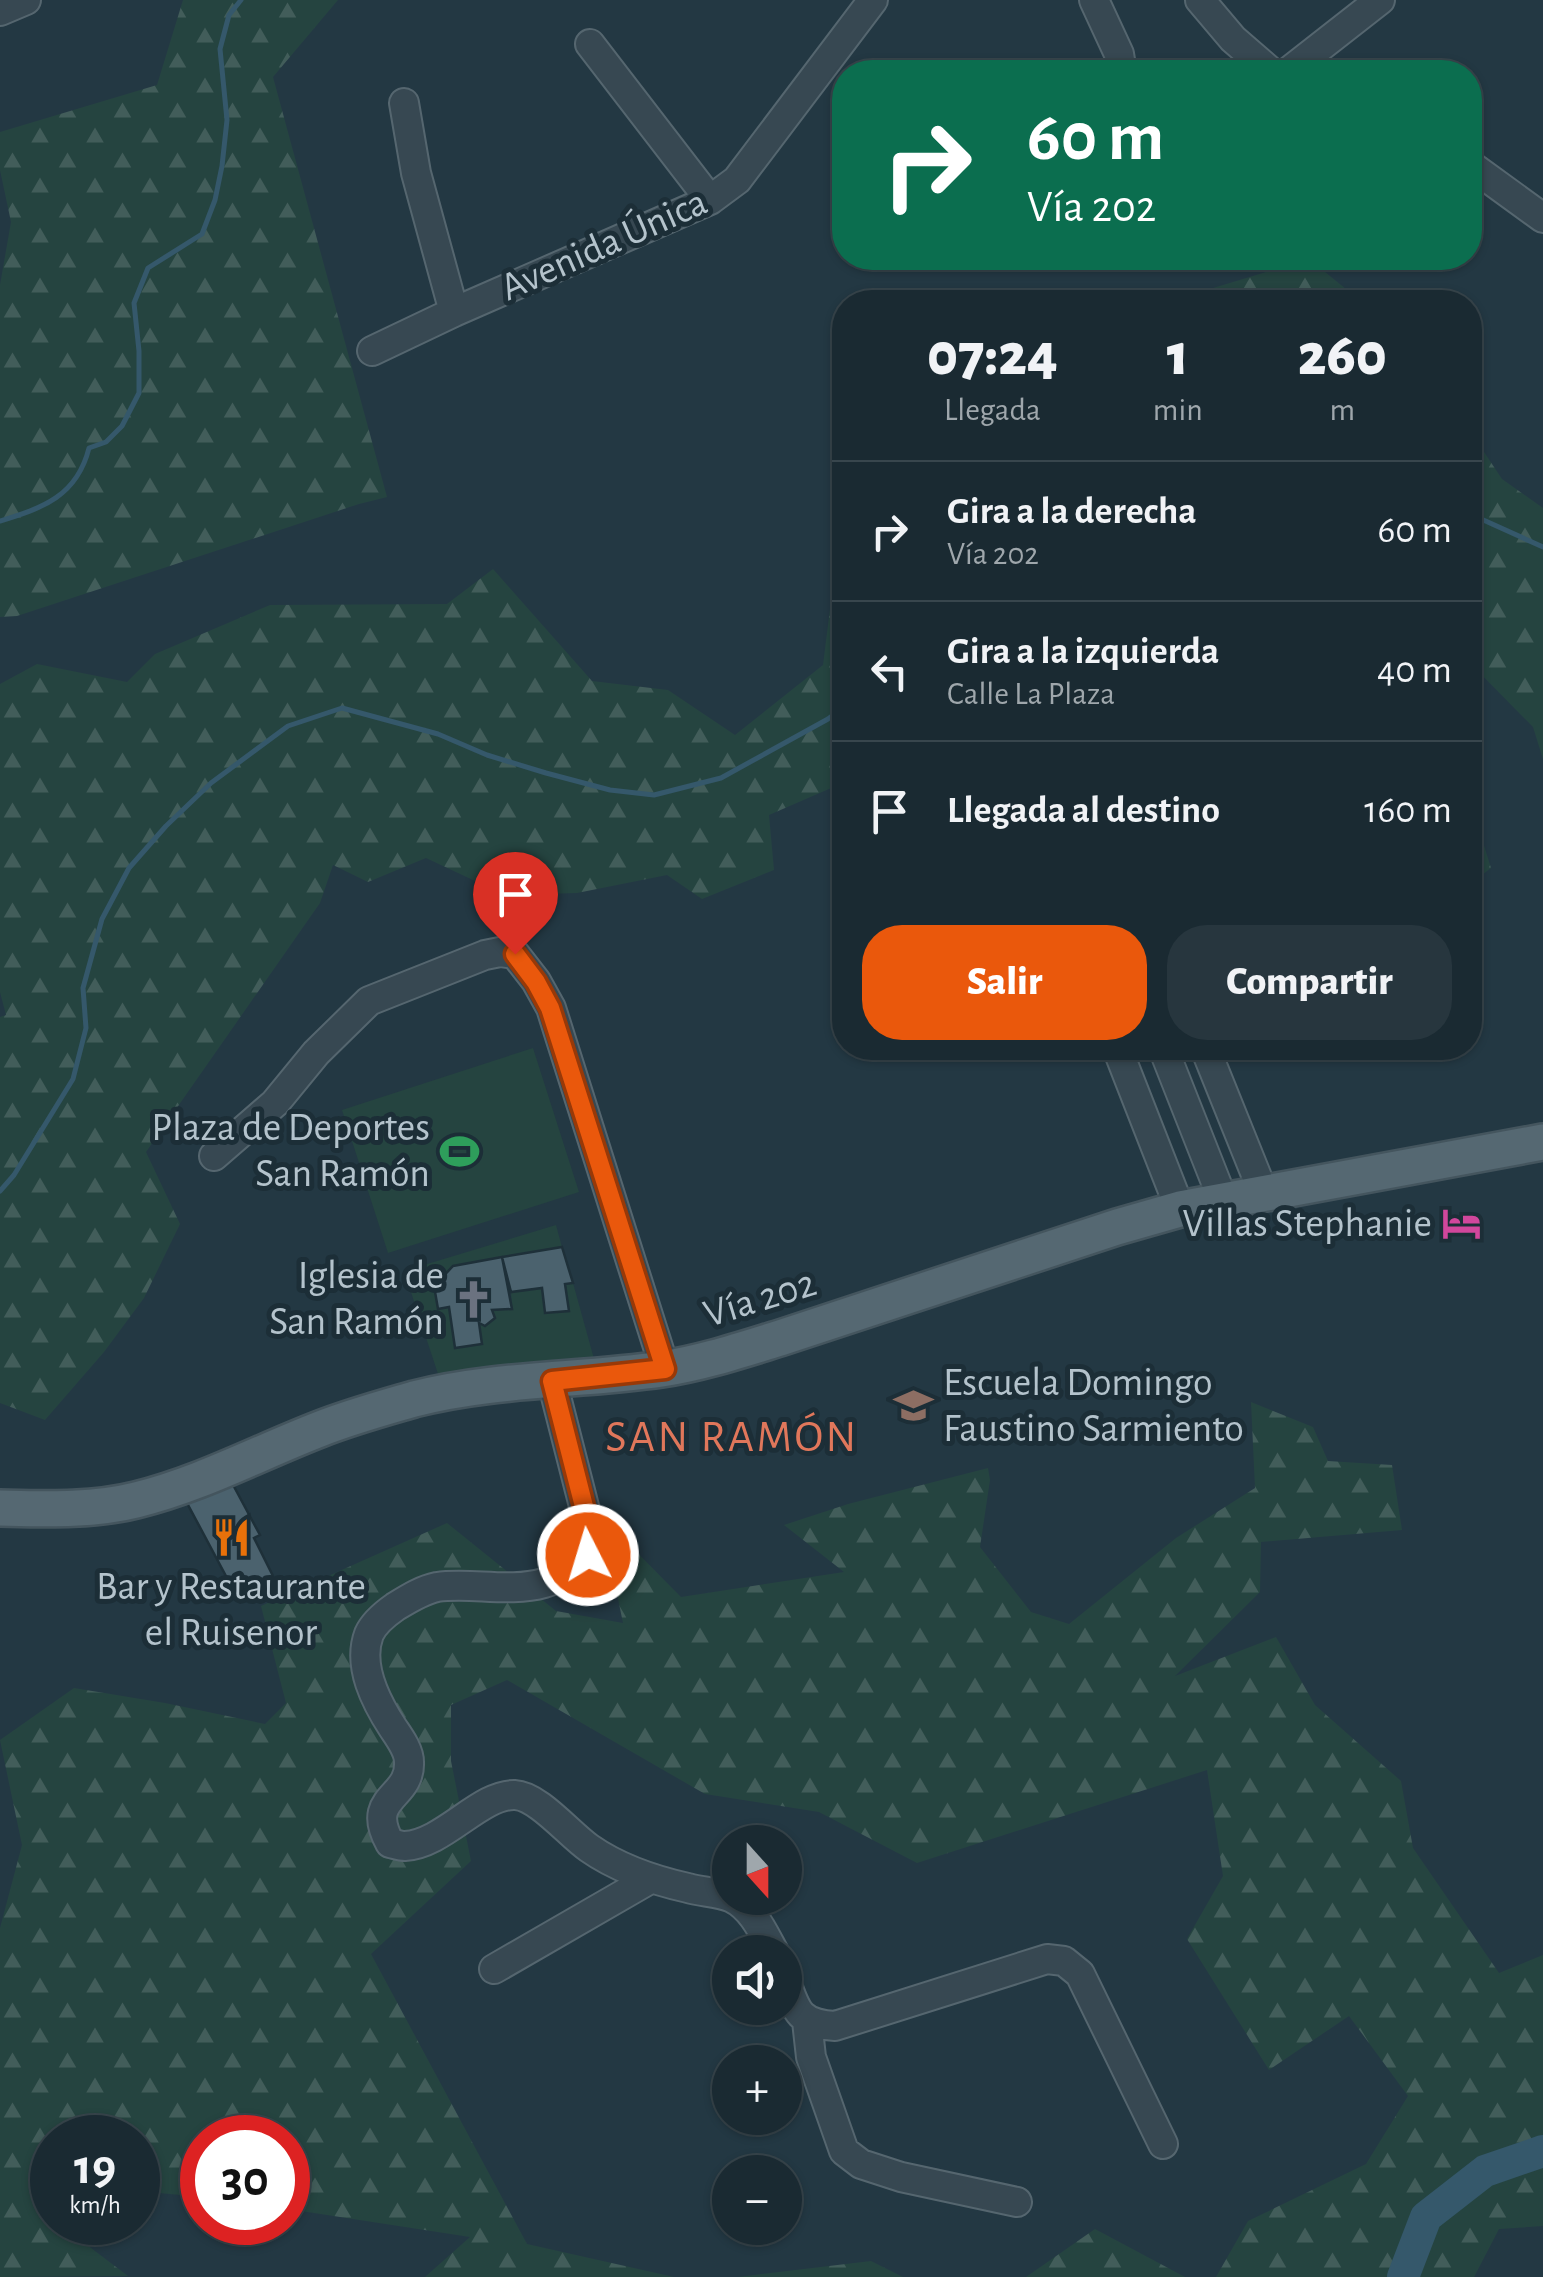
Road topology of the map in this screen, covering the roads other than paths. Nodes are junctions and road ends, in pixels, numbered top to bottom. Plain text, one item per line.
1 (873, 0) edge
2 (1094, 0) edge
3 (1200, 0) edge
4 (1380, 0) edge
5 (590, 44) dead end
6 (1120, 60) edge
7 (1258, 60) edge
8 (1303, 60) edge
9 (404, 104) dead end
10 (1482, 174) edge
11 (710, 200) junction
12 (1543, 218) edge
13 (454, 312) junction
14 (372, 351) dead end
15 (1123, 1060) edge
16 (1168, 1060) edge
17 (1210, 1060) edge
18 (1543, 1142) edge
19 (214, 1156) dead end
20 (1262, 1192) junction
21 (1224, 1200) junction
22 (1180, 1209) junction
23 (665, 1369) junction
24 (552, 1381) junction
25 (0, 1508) edge
26 (650, 1879) junction
27 (765, 1935) edge
28 (494, 1969) dead end
29 (802, 2016) edge
30 (807, 2021) junction
31 (1163, 2144) dead end
32 (1016, 2202) dead end

1 - 11 street, Avenida Única
2 - 6 street
3 - 7 street
4 - 8 street
5 - 11 street
9 - 13 street
10 - 12 street
11 - 13 street, Avenida Única
13 - 14 street, Avenida Única
15 - 22 street
16 - 21 street
17 - 20 street
18 - 20 main road, Vía 202
19 - 23 street
20 - 21 main road, Vía 202
21 - 22 main road, Vía 202
22 - 23 main road, Vía 202
23 - 24 main road, Vía 202
24 - 25 main road, Vía 202
24 - 26 street
26 - 27 street
26 - 28 street
29 - 30 street
30 - 31 street
30 - 32 street

